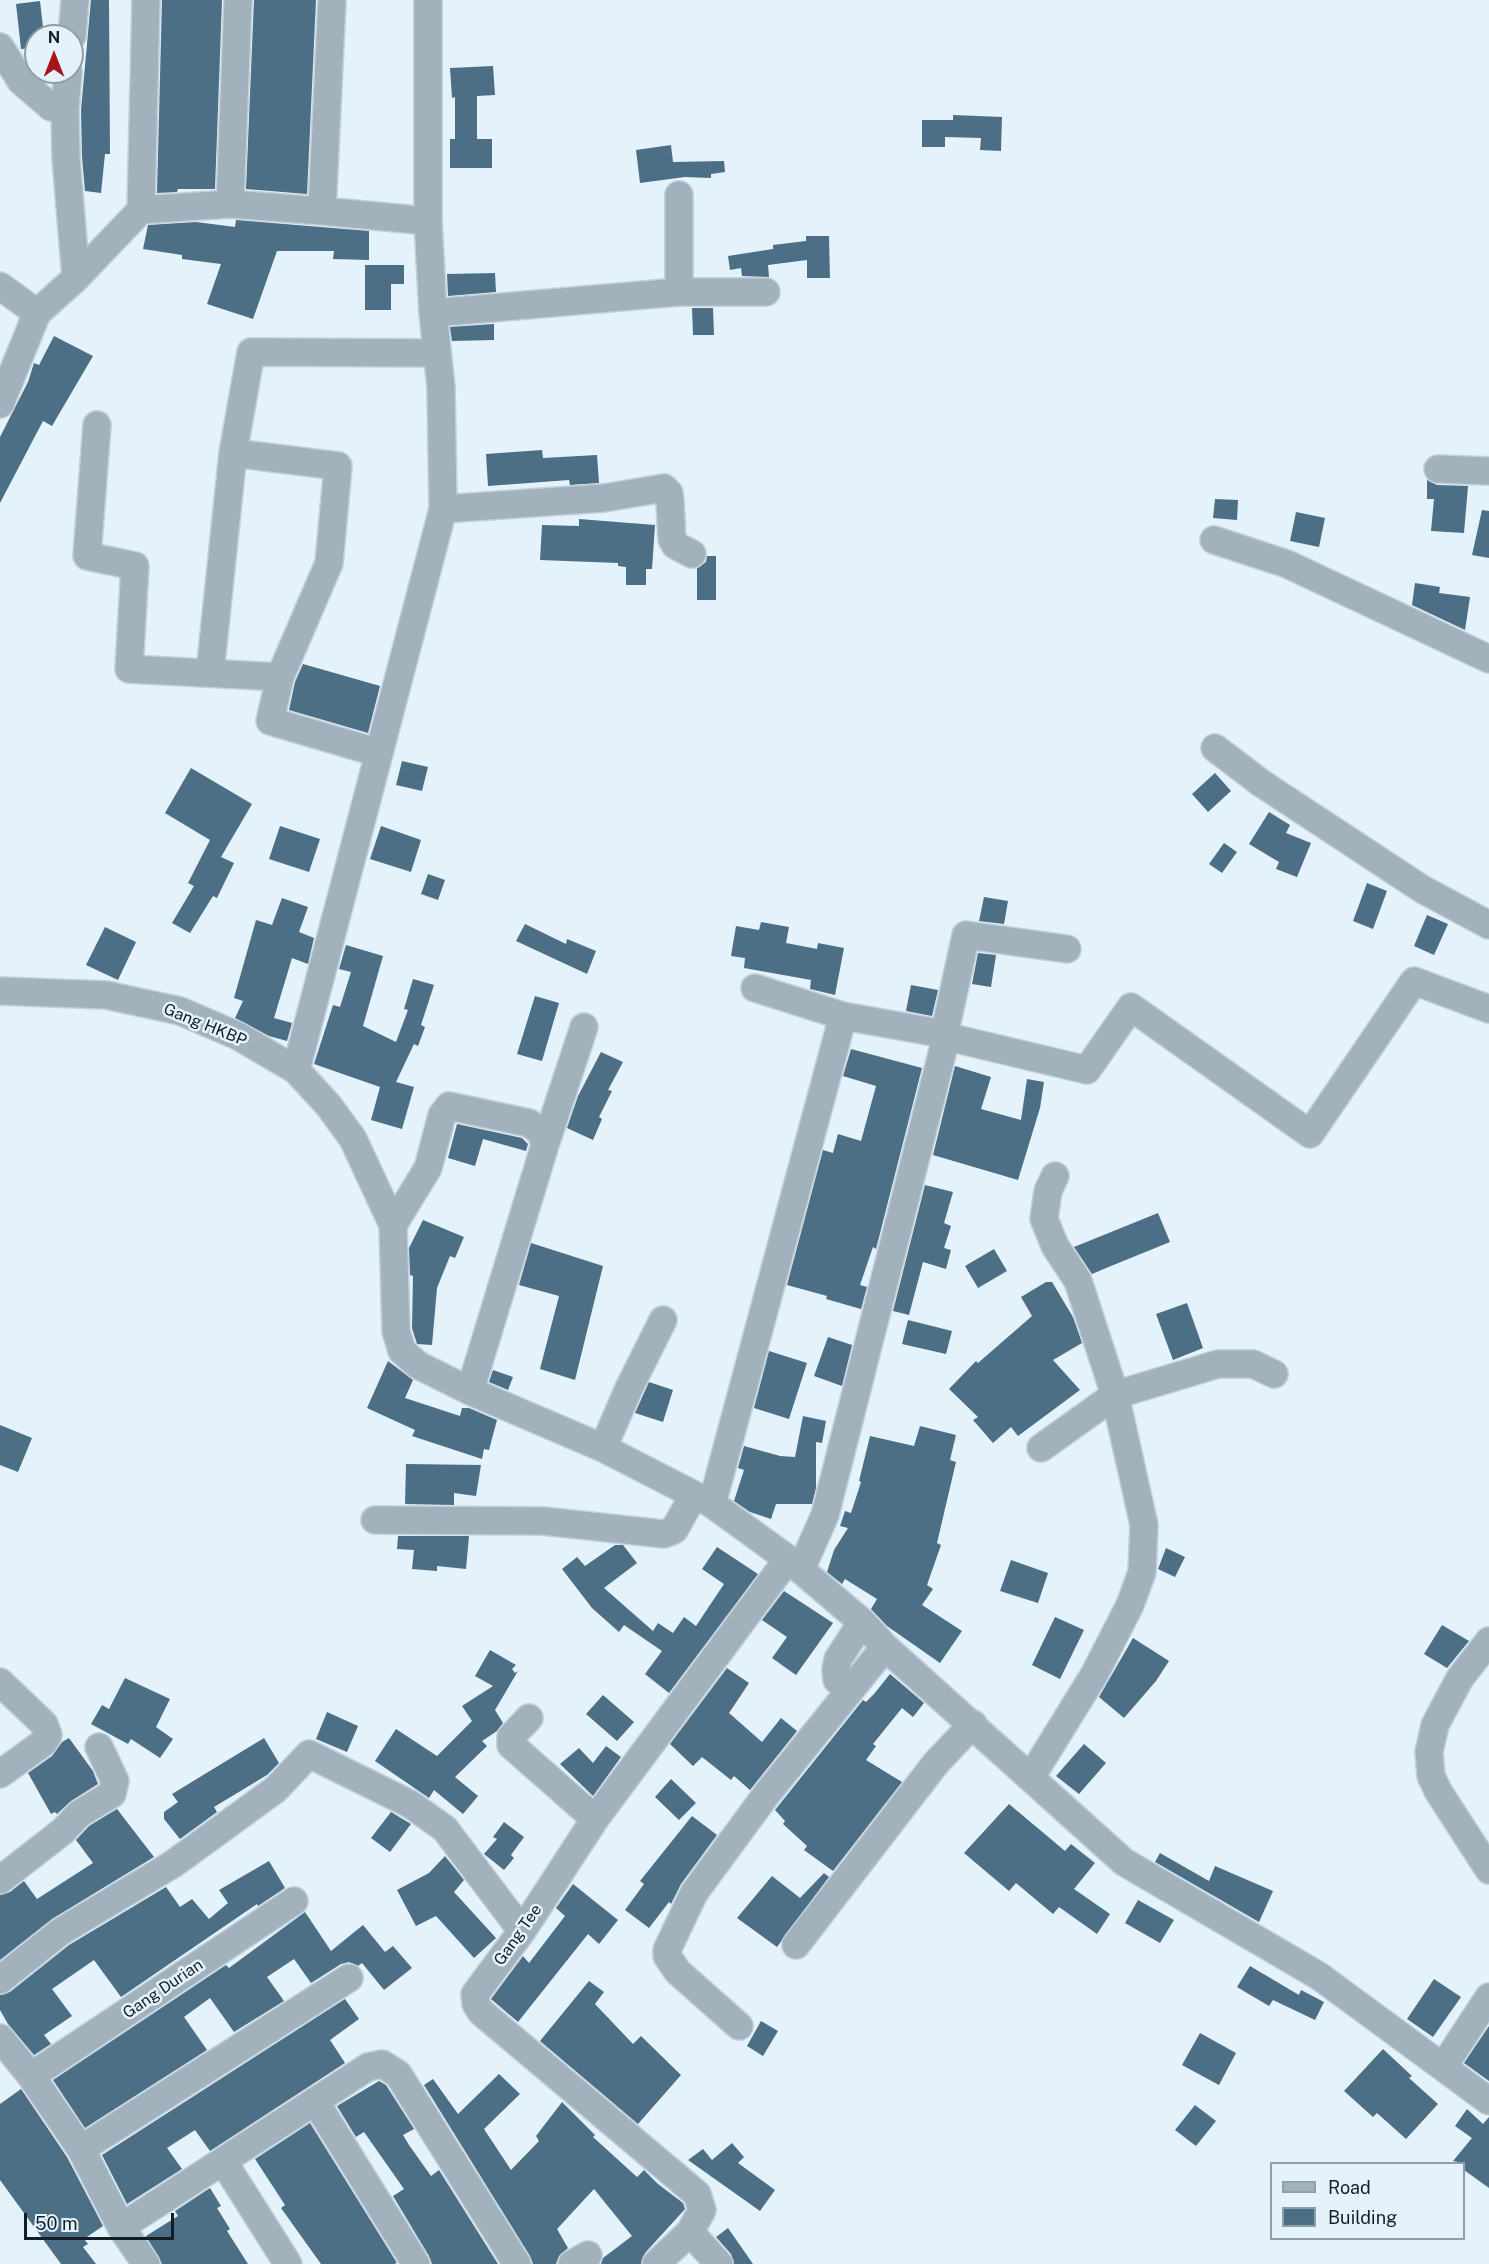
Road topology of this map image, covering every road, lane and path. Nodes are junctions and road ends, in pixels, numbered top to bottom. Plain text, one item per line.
1 (75, 0) edge
2 (146, 0) edge
3 (238, 0) edge
4 (332, 0) edge
5 (428, 0) edge
6 (73, 24) edge
7 (0, 47) edge
8 (67, 84) edge
9 (64, 110) junction
10 (679, 195) dead end
11 (230, 204) junction
12 (141, 210) junction
13 (322, 211) junction
14 (428, 221) junction
15 (76, 278) junction
16 (0, 286) edge
17 (679, 292) junction
18 (766, 292) dead end
19 (37, 313) junction
20 (432, 313) junction
21 (437, 353) junction
22 (0, 404) edge
23 (97, 425) dead end
24 (233, 453) junction
25 (1438, 468) dead end
26 (1489, 471) edge
27 (442, 509) junction
28 (1214, 540) dead end
29 (692, 554) dead end
30 (1489, 659) edge
31 (210, 673) junction
32 (280, 677) junction
33 (1215, 748) dead end
34 (379, 753) junction
35 (1489, 925) edge
36 (1067, 950) dead end
37 (755, 988) dead end
38 (0, 991) edge
39 (1489, 1009) edge
40 (843, 1016) junction
41 (584, 1027) dead end
42 (944, 1036) junction
43 (296, 1070) junction
44 (545, 1145) junction
45 (1055, 1176) dead end
46 (393, 1225) junction
47 (663, 1320) dead end
48 (1274, 1374) dead end
49 (470, 1391) junction
50 (1115, 1395) junction
51 (603, 1448) junction
52 (1041, 1448) dead end
53 (703, 1500) junction
54 (375, 1521) dead end
55 (795, 1564) junction
56 (862, 1622) junction
57 (1489, 1641) edge
58 (885, 1647) junction
59 (0, 1682) edge
60 (849, 1692) junction
61 (529, 1718) dead end
62 (974, 1724) junction
63 (99, 1747) dead end
64 (0, 1774) edge
65 (1031, 1777) junction
66 (595, 1819) junction
67 (1489, 1869) edge
68 (0, 1880) edge
69 (294, 1901) dead end
70 (522, 1931) junction
71 (796, 1945) dead end
72 (349, 1978) dead end
73 (0, 1980) edge
74 (1489, 1997) edge
75 (739, 2026) dead end
76 (0, 2038) edge
77 (1443, 2067) junction
78 (31, 2076) junction
79 (315, 2101) junction
80 (1489, 2101) edge
81 (81, 2149) junction
82 (224, 2161) junction
83 (121, 2228) junction
84 (690, 2232) junction
85 (146, 2264) edge
86 (288, 2264) edge
87 (416, 2264) edge
88 (517, 2264) edge
89 (656, 2264) edge
90 (719, 2264) edge

1 - 6 street
2 - 12 street
3 - 11 street
4 - 13 street
5 - 14 street
7 - 9 street
8 - 9 street
9 - 15 street
10 - 17 street
11 - 12 street
11 - 13 street
12 - 15 street
13 - 14 street
14 - 20 street
15 - 19 street
16 - 19 street
17 - 18 street
17 - 20 street
19 - 22 street
20 - 21 street
21 - 24 street
21 - 27 street
23 - 31 street
24 - 31 street
24 - 32 street
25 - 26 street
27 - 29 street
27 - 34 street
28 - 30 street
31 - 32 street
32 - 34 street
33 - 35 street
34 - 43 street
36 - 42 street, Gang Tee
37 - 40 street
38 - 43 street, Gang HKBP
39 - 42 street
40 - 42 street
40 - 53 street
41 - 44 street
42 - 55 street, Gang Tee
43 - 46 street, Gang HKBP
44 - 46 street
44 - 49 street
45 - 50 street
46 - 49 street
47 - 51 street
48 - 50 street
49 - 51 street
50 - 52 street
50 - 65 street
51 - 53 street
53 - 54 street
53 - 55 street
55 - 56 street
55 - 66 street, Gang Tee
56 - 58 street
56 - 60 street
57 - 67 street
58 - 60 street
58 - 62 street
59 - 64 street
60 - 75 street
61 - 66 street
62 - 65 street
62 - 71 street
63 - 68 street
65 - 77 street
66 - 70 street, Gang Tee
69 - 78 street, Gang Durian
70 - 73 street
70 - 84 street, Gang Tee
72 - 81 street
74 - 77 street
76 - 78 street
77 - 80 street
78 - 81 street
79 - 82 street
79 - 87 street
79 - 88 street
81 - 83 street
82 - 83 street
82 - 86 street
83 - 85 street
84 - 89 street, Gang Tee
84 - 90 street

